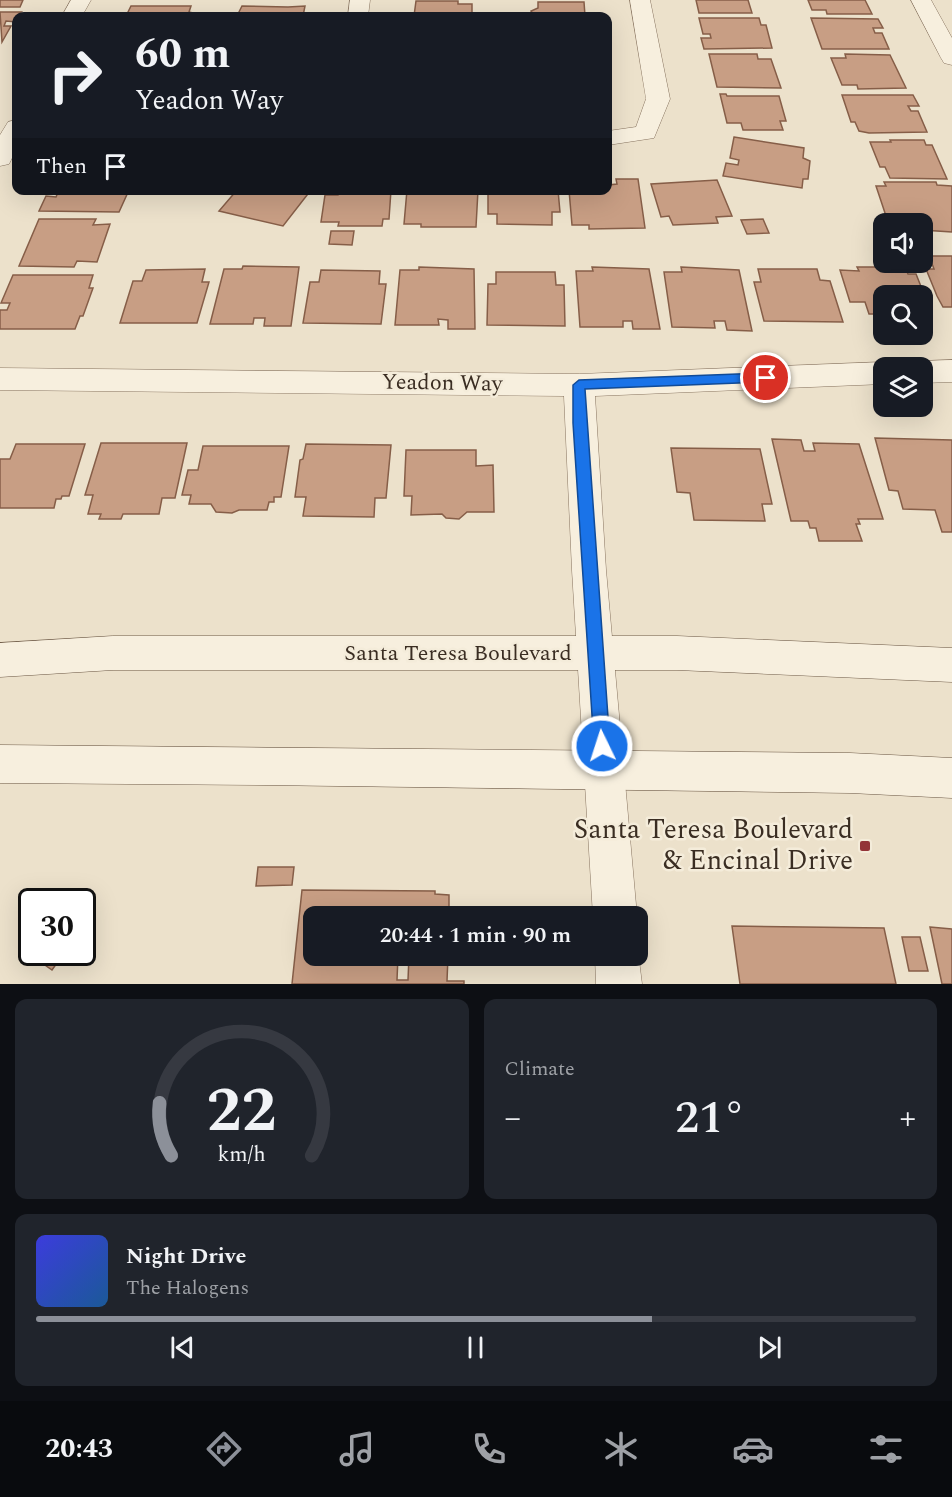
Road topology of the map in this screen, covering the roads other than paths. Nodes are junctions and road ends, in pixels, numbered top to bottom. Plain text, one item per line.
1 (640, 0) edge
2 (921, 0) edge
3 (952, 58) edge
4 (12, 135) edge
5 (612, 137) edge
6 (0, 159) edge
7 (952, 371) edge
8 (933, 372) edge
9 (873, 373) edge
10 (0, 379) edge
11 (579, 385) junction
12 (595, 653) junction
13 (0, 660) edge
14 (952, 665) edge
15 (0, 764) edge
16 (603, 770) junction
17 (952, 778) edge
18 (614, 906) edge
19 (618, 966) edge
20 (620, 984) edge

1 - 5 street
2 - 3 street
4 - 6 street
7 - 8 street
9 - 11 street, Yeadon Way
10 - 11 street, Yeadon Way
11 - 12 street
12 - 13 street, Santa Teresa Boulevard
12 - 14 street, Santa Teresa Boulevard
12 - 16 street
15 - 16 street
16 - 17 street
16 - 18 street
19 - 20 street

